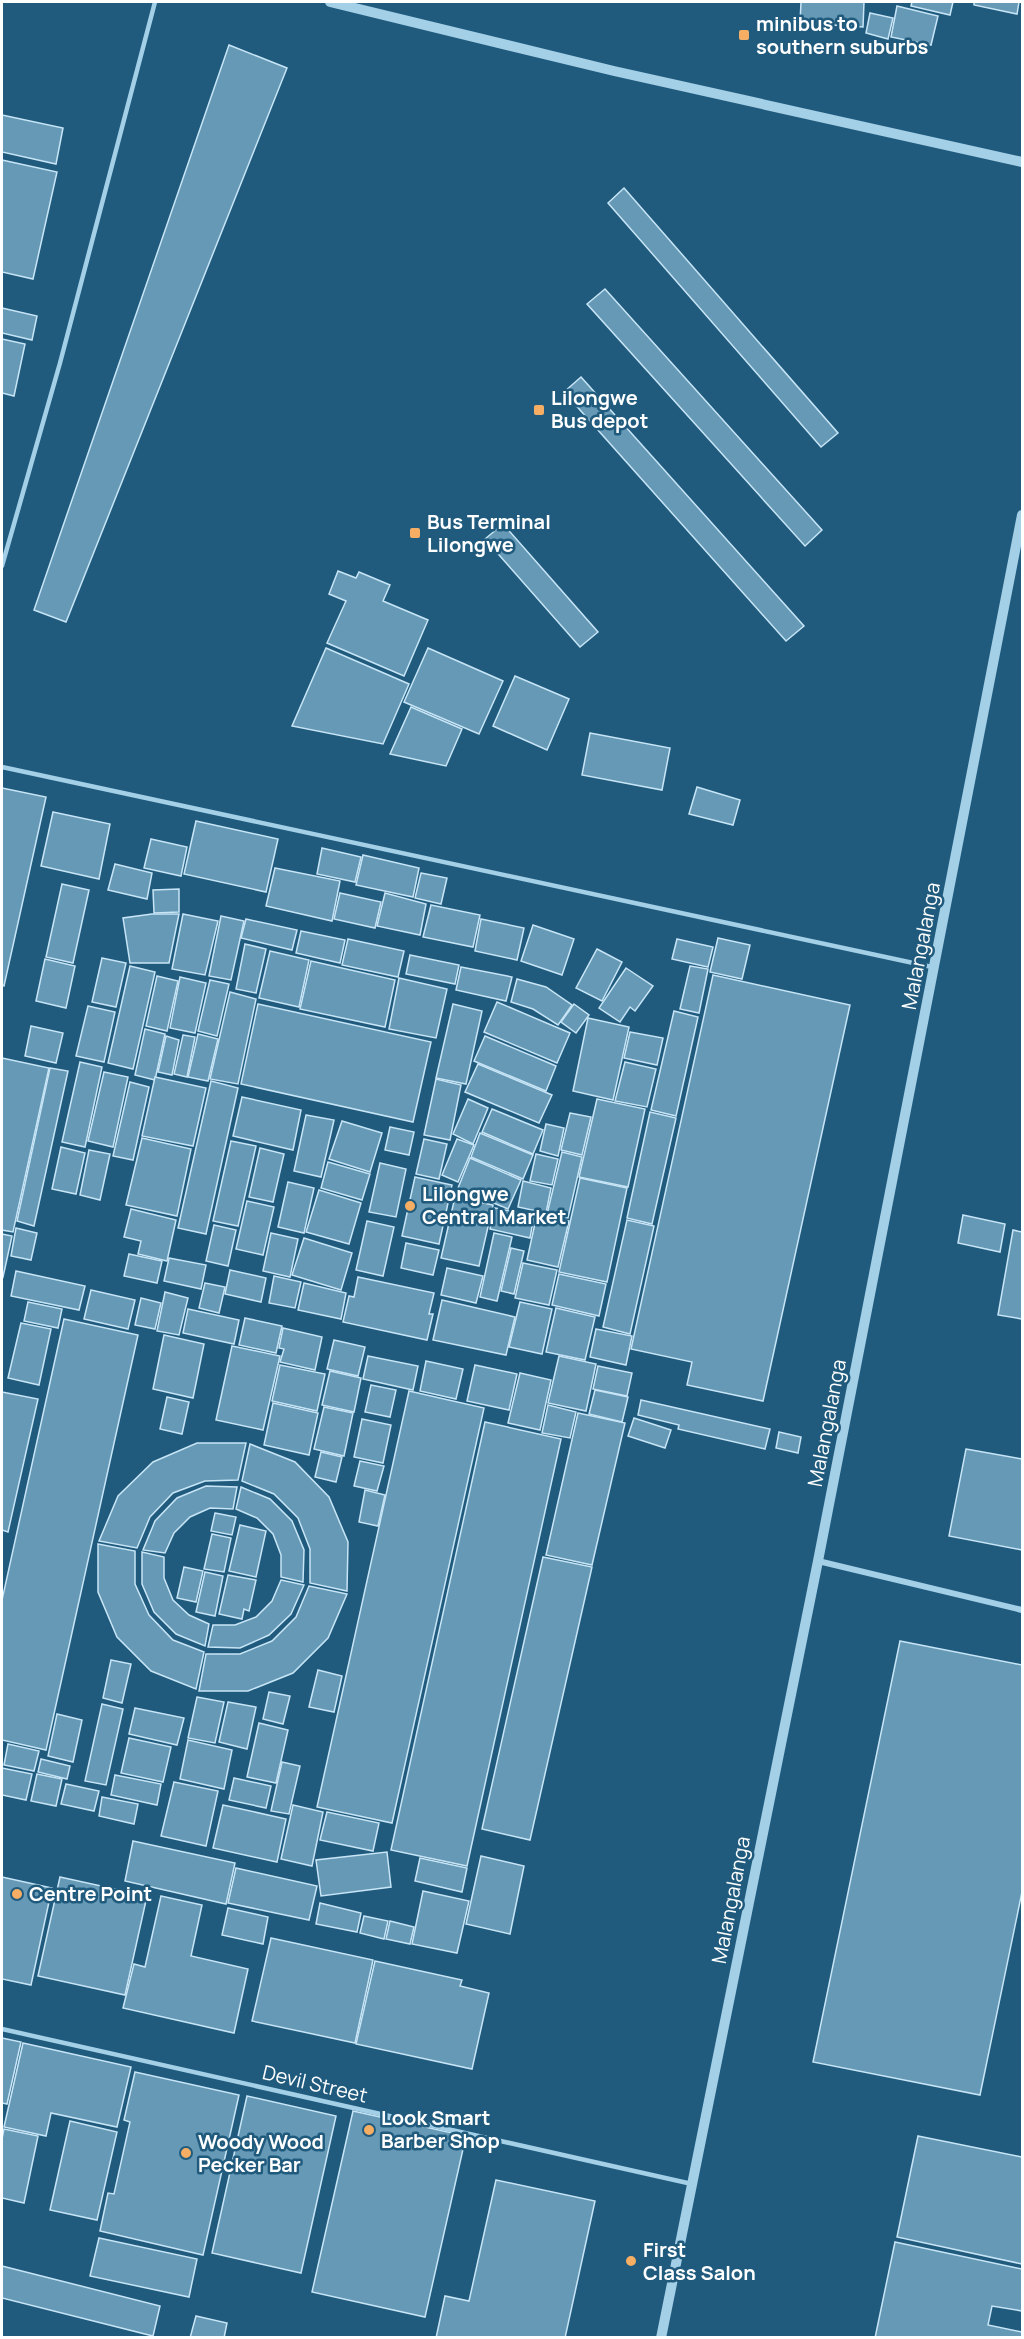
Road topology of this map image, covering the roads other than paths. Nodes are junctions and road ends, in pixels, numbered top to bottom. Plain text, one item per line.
1 (155, 2) edge
2 (339, 2) edge
3 (1023, 162) edge
4 (1023, 515) edge
5 (2, 566) edge
6 (2, 767) edge
7 (935, 968) junction
8 (819, 1561) junction
9 (1023, 1610) edge
10 (2, 2029) edge
11 (692, 2184) junction
12 (661, 2337) edge

1 - 5 lane
2 - 3 street
4 - 7 street, Malangalanga
6 - 7 lane
7 - 8 street, Malangalanga
8 - 9 street
8 - 11 street, Malangalanga
10 - 11 lane, Devil Street
11 - 12 street, Malangalanga

